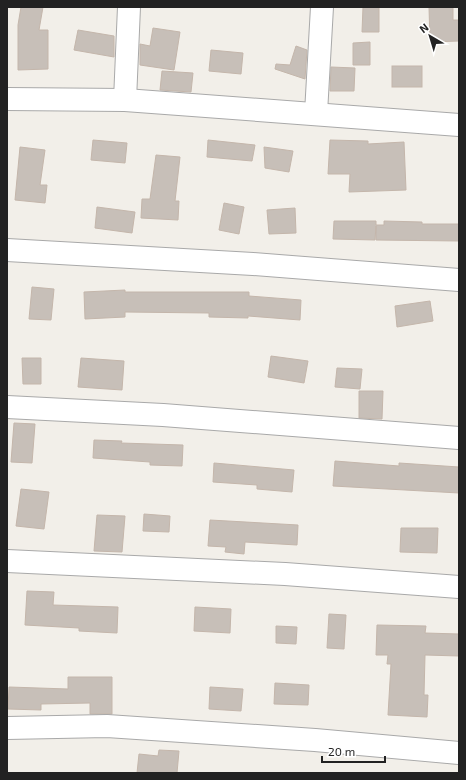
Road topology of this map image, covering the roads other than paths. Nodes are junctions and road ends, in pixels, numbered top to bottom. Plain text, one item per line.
1 (129, 7) edge
2 (322, 7) edge
3 (7, 99) edge
4 (125, 100) junction
5 (316, 113) junction
6 (459, 125) edge
7 (7, 250) edge
8 (459, 280) edge
9 (7, 407) edge
10 (459, 438) edge
11 (7, 561) edge
12 (459, 587) edge
13 (7, 728) edge
14 (459, 752) edge

1 - 4 street
2 - 5 street
3 - 4 street
4 - 5 street
5 - 6 street
7 - 8 street
9 - 10 street
11 - 12 street
13 - 14 street

